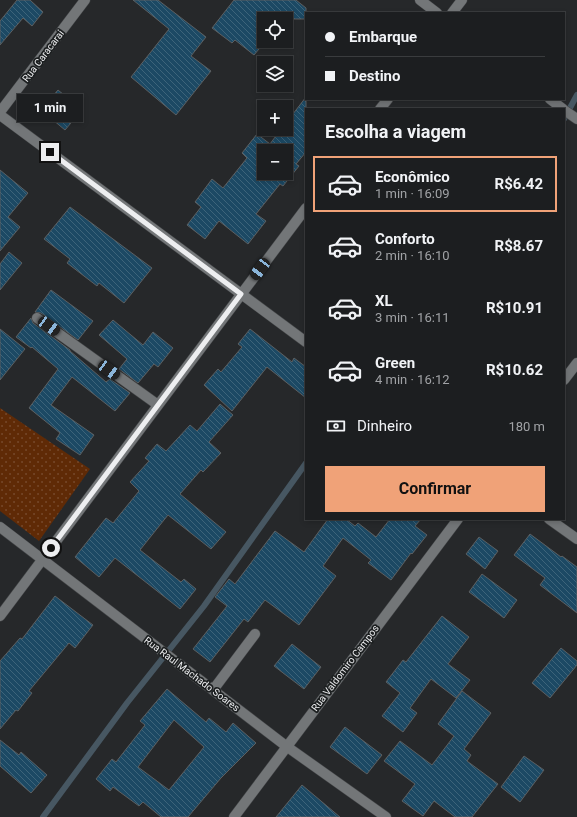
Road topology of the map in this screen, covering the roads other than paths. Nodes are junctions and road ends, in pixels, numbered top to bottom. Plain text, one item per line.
1 (85, 0) edge
2 (420, 0) edge
3 (462, 0) edge
4 (436, 12) edge
5 (453, 12) edge
6 (387, 100) edge
7 (551, 100) edge
8 (381, 108) edge
9 (563, 108) edge
10 (565, 110) edge
11 (0, 112) edge
12 (0, 115) edge
13 (577, 120) edge
14 (305, 209) edge
15 (241, 294) junction
16 (37, 318) dead end
17 (305, 341) edge
18 (577, 363) edge
19 (565, 379) edge
20 (158, 405) junction
21 (457, 520) edge
22 (549, 520) edge
23 (0, 527) edge
24 (577, 539) edge
25 (42, 560) junction
26 (0, 616) edge
27 (255, 634) dead end
28 (213, 690) junction
29 (286, 746) junction
30 (234, 817) edge
31 (386, 817) edge

1 - 11 street, Rua Caracarai
2 - 4 street
3 - 5 street
6 - 8 street
7 - 9 street
10 - 13 street
12 - 15 street
14 - 15 street
15 - 17 street
15 - 20 street
16 - 20 street
18 - 19 street
20 - 25 street
21 - 29 street, Rua Valdomiro Campos
22 - 24 street
23 - 25 street, Rua Raul Machado Soares
25 - 26 street
25 - 28 street, Rua Raul Machado Soares
27 - 28 street
28 - 29 street, Rua Raul Machado Soares
29 - 30 street, Rua Valdomiro Campos
29 - 31 street, Rua Raul Machado Soares

